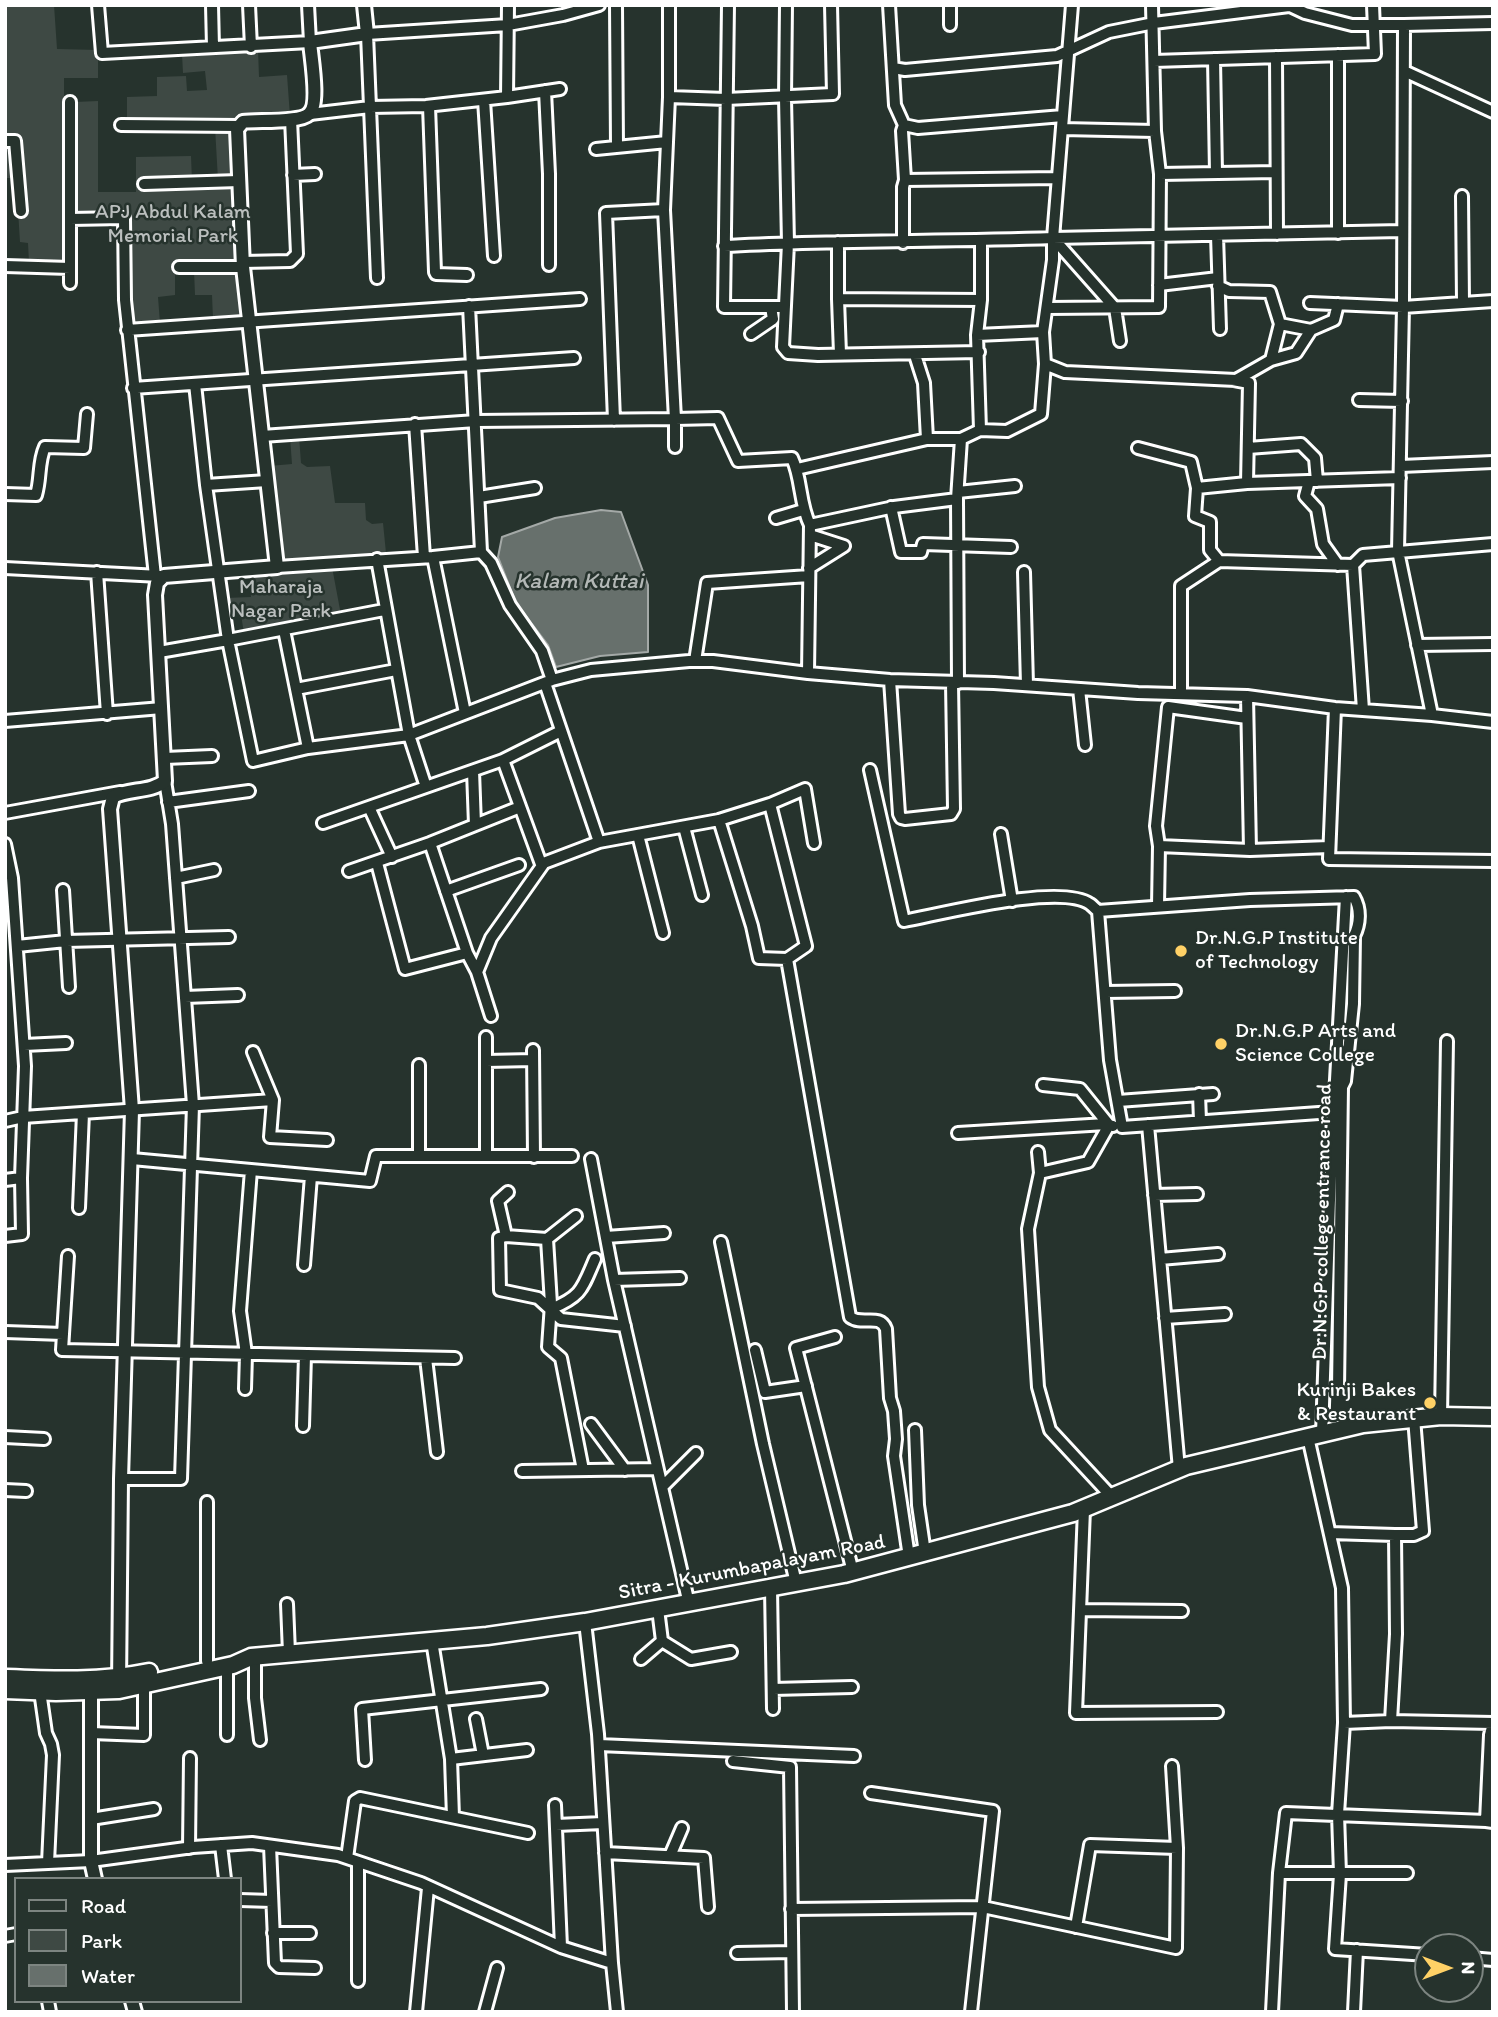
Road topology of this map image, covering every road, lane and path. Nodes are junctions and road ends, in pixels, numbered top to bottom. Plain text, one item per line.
1 (98, 5) edge
2 (212, 5) edge
3 (249, 5) edge
4 (308, 5) edge
5 (363, 5) edge
6 (508, 5) edge
7 (599, 5) edge
8 (616, 5) edge
9 (669, 5) edge
10 (728, 5) edge
11 (786, 5) edge
12 (831, 5) edge
13 (889, 5) edge
14 (950, 5) edge
15 (1072, 5) edge
16 (1152, 5) edge
17 (1373, 5) edge
18 (1293, 6) edge
19 (563, 10) edge
20 (1154, 23) junction
21 (1493, 23) edge
22 (1404, 24) junction
23 (508, 25) junction
24 (950, 25) dead end
25 (1373, 25) junction
26 (368, 34) junction
27 (310, 42) junction
28 (213, 47) junction
29 (251, 47) junction
30 (1068, 51) junction
31 (1338, 55) junction
32 (1276, 57) junction
33 (1214, 59) junction
34 (1154, 61) junction
35 (893, 68) junction
36 (1404, 71) junction
37 (560, 89) dead end
38 (545, 91) junction
39 (507, 97) junction
40 (669, 97) junction
41 (785, 98) junction
42 (726, 99) junction
43 (484, 100) junction
44 (70, 102) dead end
45 (429, 106) junction
46 (370, 107) junction
47 (1493, 112) edge
48 (310, 114) junction
49 (1063, 116) junction
50 (291, 119) junction
51 (121, 125) dead end
52 (904, 125) junction
53 (239, 126) junction
54 (1062, 129) junction
55 (1155, 131) junction
56 (5, 141) edge
57 (667, 142) junction
58 (617, 147) junction
59 (596, 149) dead end
60 (1216, 173) junction
61 (1276, 173) junction
62 (315, 174) dead end
63 (1160, 174) junction
64 (293, 175) junction
65 (1058, 178) junction
66 (905, 180) junction
67 (239, 181) junction
68 (144, 184) dead end
69 (1462, 196) dead end
70 (664, 210) junction
71 (20, 211) dead end
72 (70, 219) junction
73 (1402, 231) junction
74 (1338, 233) junction
75 (1277, 234) junction
76 (1217, 235) junction
77 (1160, 236) junction
78 (1053, 237) junction
79 (981, 240) junction
80 (838, 242) junction
81 (788, 243) junction
82 (903, 243) junction
83 (724, 246) junction
84 (494, 256) dead end
85 (243, 264) junction
86 (549, 265) dead end
87 (5, 266) edge
88 (179, 267) dead end
89 (69, 268) junction
90 (467, 275) dead end
91 (377, 278) dead end
92 (1218, 282) junction
93 (69, 283) dead end
94 (1159, 285) junction
95 (580, 299) dead end
96 (838, 299) junction
97 (1493, 300) edge
98 (1463, 302) junction
99 (1310, 303) dead end
100 (1338, 304) junction
101 (981, 305) junction
102 (468, 306) junction
103 (771, 307) junction
104 (785, 307) junction
105 (1403, 307) junction
106 (1047, 308) junction
107 (1115, 308) junction
108 (250, 322) junction
109 (1280, 324) junction
110 (1220, 329) dead end
111 (127, 330) junction
112 (1311, 330) junction
113 (1043, 332) junction
114 (751, 334) dead end
115 (977, 335) junction
116 (1121, 341) dead end
117 (979, 352) junction
118 (840, 354) junction
119 (915, 355) junction
120 (574, 358) dead end
121 (1271, 359) junction
122 (472, 363) junction
123 (1045, 364) junction
124 (1233, 380) junction
125 (256, 381) junction
126 (195, 384) junction
127 (133, 388) junction
128 (1359, 400) dead end
129 (1402, 401) junction
130 (87, 414) dead end
131 (676, 419) junction
132 (614, 420) junction
133 (476, 421) junction
134 (415, 424) junction
135 (980, 430) junction
136 (262, 436) junction
137 (927, 439) junction
138 (961, 439) junction
139 (676, 447) dead end
140 (1138, 448) dead end
141 (1248, 448) junction
142 (1493, 462) edge
143 (1401, 466) junction
144 (797, 469) junction
145 (1400, 478) junction
146 (267, 481) junction
147 (1313, 481) junction
148 (1247, 483) junction
149 (206, 485) junction
150 (1015, 486) dead end
151 (535, 488) dead end
152 (1197, 488) junction
153 (5, 494) edge
154 (957, 495) junction
155 (479, 496) junction
156 (891, 507) junction
157 (803, 510) junction
158 (776, 518) dead end
159 (810, 530) junction
160 (1493, 544) edge
161 (957, 545) junction
162 (1011, 547) dead end
163 (1398, 551) junction
164 (481, 552) junction
165 (429, 557) junction
166 (377, 559) junction
167 (1219, 561) junction
168 (1338, 565) junction
169 (1353, 565) junction
170 (277, 567) junction
171 (5, 568) edge
172 (97, 572) junction
173 (219, 572) junction
174 (809, 572) junction
175 (1024, 572) dead end
176 (159, 576) junction
177 (384, 610) junction
178 (284, 629) junction
179 (228, 640) junction
180 (1493, 644) edge
181 (1417, 645) junction
182 (159, 652) junction
183 (695, 661) junction
184 (396, 670) junction
185 (808, 673) junction
186 (890, 680) junction
187 (548, 681) junction
188 (955, 683) junction
189 (1027, 685) junction
190 (1079, 689) junction
191 (296, 690) junction
192 (1181, 694) junction
193 (1247, 696) junction
194 (162, 708) junction
195 (1335, 708) junction
196 (1363, 710) junction
197 (466, 713) junction
198 (107, 714) junction
199 (1432, 715) junction
200 (1247, 718) junction
201 (5, 721) edge
202 (1493, 722) edge
203 (561, 731) junction
204 (409, 735) junction
205 (1086, 745) dead end
206 (308, 748) junction
207 (212, 756) dead end
208 (165, 758) junction
209 (503, 760) junction
210 (870, 770) dead end
211 (473, 771) junction
212 (165, 781) junction
213 (426, 787) junction
214 (249, 791) dead end
215 (123, 792) junction
216 (169, 802) junction
217 (770, 804) junction
218 (369, 807) junction
219 (520, 807) junction
220 (5, 813) edge
221 (719, 820) junction
222 (323, 823) dead end
223 (475, 825) junction
224 (684, 827) junction
225 (1001, 834) dead end
226 (638, 835) junction
227 (599, 842) junction
228 (814, 842) dead end
229 (430, 843) junction
230 (5, 844) edge
231 (1159, 846) junction
232 (1329, 846) junction
233 (1250, 850) junction
234 (392, 857) junction
235 (1493, 861) edge
236 (377, 863) junction
237 (544, 863) junction
238 (519, 865) dead end
239 (214, 870) dead end
240 (349, 871) dead end
241 (176, 878) junction
242 (63, 890) dead end
243 (446, 891) junction
244 (702, 895) dead end
245 (1346, 897) junction
246 (1013, 901) junction
247 (1158, 906) junction
248 (1098, 911) junction
249 (11, 930) edge
250 (663, 933) dead end
251 (181, 937) junction
252 (229, 937) dead end
253 (120, 939) junction
254 (66, 941) junction
255 (17, 946) junction
256 (467, 953) junction
257 (787, 959) junction
258 (477, 972) junction
259 (69, 987) dead end
260 (1175, 991) dead end
261 (1105, 992) junction
262 (238, 995) dead end
263 (185, 997) junction
264 (491, 1016) dead end
265 (486, 1037) dead end
266 (1447, 1041) dead end
267 (66, 1043) dead end
268 (24, 1045) junction
269 (253, 1052) dead end
270 (486, 1061) junction
271 (419, 1065) dead end
272 (1043, 1085) dead end
273 (1199, 1094) junction
274 (1213, 1094) dead end
275 (273, 1100) junction
276 (1118, 1101) junction
277 (193, 1105) junction
278 (132, 1110) junction
279 (1333, 1112) junction
280 (83, 1113) junction
281 (23, 1117) junction
282 (5, 1121) edge
283 (1200, 1121) junction
284 (1109, 1125) junction
285 (1148, 1125) junction
286 (1122, 1127) junction
287 (958, 1133) dead end
288 (327, 1140) dead end
289 (1038, 1152) dead end
290 (419, 1155) junction
291 (486, 1156) junction
292 (572, 1156) dead end
293 (534, 1157) junction
294 (132, 1159) junction
295 (592, 1159) dead end
296 (190, 1165) junction
297 (251, 1170) junction
298 (1040, 1173) junction
299 (311, 1176) junction
300 (21, 1178) junction
301 (5, 1180) edge
302 (508, 1192) dead end
303 (1197, 1194) dead end
304 (1154, 1195) junction
305 (79, 1208) dead end
306 (576, 1216) dead end
307 (664, 1233) dead end
308 (5, 1236) edge
309 (506, 1236) junction
310 (606, 1237) junction
311 (547, 1239) junction
312 (721, 1242) dead end
313 (1218, 1254) dead end
314 (68, 1256) dead end
315 (595, 1259) dead end
316 (1160, 1259) junction
317 (304, 1265) dead end
318 (680, 1278) dead end
319 (614, 1280) junction
320 (551, 1310) junction
321 (1226, 1314) dead end
322 (1165, 1318) junction
323 (625, 1325) junction
324 (5, 1332) edge
325 (63, 1334) junction
326 (835, 1337) dead end
327 (755, 1350) dead end
328 (125, 1352) junction
329 (185, 1353) junction
330 (246, 1354) junction
331 (305, 1355) junction
332 (426, 1358) junction
333 (455, 1359) dead end
334 (806, 1386) junction
335 (244, 1389) dead end
336 (1338, 1389) dead end
337 (1441, 1416) junction
338 (1493, 1417) edge
339 (1414, 1418) junction
340 (591, 1424) dead end
341 (303, 1426) dead end
342 (915, 1430) dead end
343 (1315, 1436) junction
344 (5, 1437) edge
345 (44, 1439) dead end
346 (437, 1452) dead end
347 (696, 1453) dead end
348 (657, 1469) junction
349 (1179, 1469) junction
350 (583, 1470) junction
351 (625, 1470) junction
352 (522, 1471) dead end
353 (121, 1479) junction
354 (662, 1487) junction
355 (5, 1490) edge
356 (26, 1491) dead end
357 (1112, 1497) junction
358 (207, 1502) dead end
359 (1084, 1509) junction
360 (1330, 1533) junction
361 (1395, 1535) junction
362 (917, 1555) junction
363 (853, 1572) junction
364 (796, 1583) junction
365 (771, 1588) junction
366 (287, 1604) dead end
367 (689, 1604) junction
368 (658, 1609) junction
369 (1080, 1610) junction
370 (1182, 1611) dead end
371 (585, 1622) junction
372 (432, 1641) junction
373 (662, 1641) junction
374 (731, 1652) dead end
375 (289, 1653) junction
376 (253, 1657) junction
377 (641, 1659) dead end
378 (207, 1661) junction
379 (227, 1667) junction
380 (5, 1678) edge
381 (119, 1684) junction
382 (144, 1684) junction
383 (852, 1687) dead end
384 (5, 1689) edge
385 (541, 1689) dead end
386 (773, 1689) junction
387 (40, 1691) junction
388 (92, 1692) junction
389 (443, 1700) junction
390 (773, 1709) dead end
391 (1217, 1712) dead end
392 (476, 1719) dead end
393 (1391, 1721) junction
394 (1344, 1723) junction
395 (91, 1733) junction
396 (227, 1735) dead end
397 (260, 1740) dead end
398 (599, 1745) junction
399 (527, 1750) dead end
400 (483, 1755) junction
401 (854, 1756) dead end
402 (190, 1758) dead end
403 (451, 1759) junction
404 (365, 1760) dead end
405 (733, 1761) dead end
406 (1172, 1766) dead end
407 (871, 1793) dead end
408 (555, 1805) dead end
409 (153, 1809) dead end
410 (1338, 1814) junction
411 (453, 1817) junction
412 (91, 1819) junction
413 (1489, 1822) edge
414 (603, 1823) junction
415 (556, 1825) junction
416 (682, 1828) dead end
417 (528, 1833) dead end
418 (221, 1845) junction
419 (270, 1846) junction
420 (189, 1848) junction
421 (1177, 1848) junction
422 (605, 1853) junction
423 (670, 1856) junction
424 (346, 1857) junction
425 (91, 1861) junction
426 (358, 1861) junction
427 (48, 1863) junction
428 (5, 1865) edge
429 (1279, 1873) junction
430 (1407, 1873) dead end
431 (1340, 1874) junction
432 (95, 1877) edge
433 (225, 1877) edge
434 (429, 1888) junction
435 (242, 1900) edge
436 (272, 1901) junction
437 (708, 1907) dead end
438 (983, 1907) junction
439 (791, 1909) junction
440 (344, 1927) dead end
441 (358, 1927) junction
442 (1076, 1927) junction
443 (273, 1933) junction
444 (310, 1933) dead end
445 (561, 1947) junction
446 (1357, 1950) junction
447 (737, 1952) dead end
448 (792, 1952) junction
449 (1414, 1954) edge
450 (612, 1963) junction
451 (315, 1968) dead end
452 (497, 1968) dead end
453 (358, 1981) dead end
454 (416, 2012) edge
455 (485, 2012) edge
456 (617, 2012) edge
457 (793, 2012) edge
458 (971, 2012) edge
459 (1272, 2012) edge
460 (1354, 2012) edge

1 - 28 street
2 - 28 street
3 - 29 street
4 - 27 street
5 - 26 street
6 - 23 street
7 - 19 street
8 - 58 street
9 - 40 street
10 - 42 street
11 - 41 street
12 - 41 street
13 - 35 street
14 - 24 street
15 - 30 street
16 - 20 street
17 - 25 street
18 - 20 street
18 - 25 street
19 - 23 street
20 - 30 street
20 - 34 street
21 - 22 street
22 - 25 street
22 - 36 street
23 - 26 street
23 - 39 street
25 - 31 street
26 - 27 street
26 - 46 street
27 - 29 street
27 - 48 street
28 - 29 street
30 - 35 street
30 - 49 street
31 - 32 street
31 - 74 street
32 - 33 street
32 - 61 street
33 - 34 street
33 - 60 street
34 - 55 street
35 - 52 street
36 - 47 street
36 - 73 street
37 - 38 street
38 - 39 street
38 - 86 street
39 - 43 street
40 - 42 street
40 - 57 street
41 - 42 street
41 - 81 street
42 - 83 street
43 - 45 street
43 - 84 street
44 - 72 street
45 - 46 street
45 - 90 street
46 - 48 street
46 - 91 street
48 - 50 street
49 - 52 street
49 - 54 street
50 - 53 street
50 - 64 street
51 - 53 street
52 - 66 street
53 - 67 street
54 - 55 street
54 - 65 street
55 - 63 street
56 - 71 street
57 - 58 street
57 - 70 street
58 - 59 street
60 - 61 street
60 - 63 street
61 - 75 street
62 - 64 street
63 - 77 street
64 - 85 street
65 - 66 street
65 - 78 street
66 - 82 street
67 - 68 street
67 - 85 street
69 - 98 street
70 - 131 street
70 - 132 street
72 - 89 street
72 - 111 street
73 - 74 street
73 - 105 street
74 - 75 street
75 - 76 street
76 - 77 street
76 - 92 street
77 - 78 street
77 - 94 street
78 - 79 street
78 - 106 street
78 - 107 street
79 - 82 street
79 - 101 street
80 - 81 street
80 - 82 street
80 - 96 street
81 - 83 street
81 - 104 street
83 - 103 street
85 - 88 street
85 - 108 street
87 - 89 street
89 - 93 street
92 - 94 street
92 - 109 street
92 - 110 street
94 - 107 street
95 - 102 street
96 - 101 street
96 - 118 street
97 - 98 street
98 - 105 street
99 - 100 street
100 - 105 street
100 - 112 street
101 - 115 street
102 - 108 street
102 - 122 street
103 - 104 street
103 - 114 street
104 - 118 street
105 - 129 street
106 - 107 street
106 - 113 street
107 - 116 street
108 - 111 street
108 - 125 street
109 - 112 street
109 - 121 street
111 - 127 street
112 - 121 street
113 - 115 street
113 - 123 street
115 - 117 street
117 - 119 street
117 - 135 street
118 - 119 street
119 - 137 street
120 - 122 street
121 - 124 street
122 - 125 street
122 - 133 street
123 - 124 street
123 - 135 street
124 - 141 street
125 - 126 street
125 - 136 street
126 - 127 street
126 - 149 street
127 - 176 street
128 - 129 street
129 - 143 street
130 - 153 street
131 - 132 street
131 - 139 street
131 - 144 street
132 - 133 street
133 - 134 street
133 - 155 street
134 - 136 street
134 - 165 street
135 - 138 street
136 - 146 street
137 - 138 street
137 - 144 street
138 - 154 street
140 - 152 street
141 - 147 street
141 - 148 street
142 - 143 street
143 - 145 street
144 - 157 street
145 - 147 street
145 - 163 street
146 - 149 street
146 - 170 street
147 - 148 street
147 - 168 street
148 - 152 street
149 - 173 street
150 - 154 street
151 - 155 street
152 - 167 street
154 - 156 street
154 - 161 street
155 - 164 street
156 - 159 street
156 - 161 street
157 - 158 street
157 - 159 street
159 - 174 street
159 - 174 street
160 - 163 street
161 - 162 street
161 - 188 street
163 - 169 street
163 - 181 street
164 - 165 street
164 - 187 street
165 - 166 street
165 - 197 street
166 - 170 street
166 - 177 street
167 - 168 street
167 - 192 street
168 - 169 street
169 - 196 street
170 - 173 street
171 - 172 street
172 - 176 street
172 - 198 street
173 - 176 street
173 - 179 street
174 - 183 street
174 - 185 street
175 - 189 street
176 - 182 street
177 - 178 street
177 - 184 street
178 - 179 street
178 - 191 street
179 - 182 street
179 - 206 street
180 - 181 street
181 - 199 street
182 - 194 street
183 - 185 street
183 - 187 street
184 - 191 street
184 - 204 street
185 - 186 street
186 - 188 street
186 - 188 street
187 - 197 street
187 - 203 street
188 - 189 street
189 - 190 street
190 - 192 street
190 - 205 street
191 - 206 street
192 - 193 street
193 - 195 street
193 - 200 street
194 - 198 street
194 - 208 street
195 - 196 street
195 - 232 street
196 - 199 street
197 - 204 street
198 - 201 street
199 - 202 street
200 - 231 street
200 - 233 street
203 - 209 street
203 - 227 street
204 - 206 street
204 - 213 street
207 - 208 street
208 - 212 street
209 - 211 street
209 - 219 street
210 - 246 street
211 - 213 street
211 - 223 street
212 - 215 street
212 - 216 street
213 - 218 street
214 - 216 street
215 - 220 street
215 - 253 street
216 - 241 street
217 - 221 street
217 - 228 street
217 - 257 street
218 - 222 street
218 - 234 street
219 - 223 street
219 - 237 street
221 - 224 street
221 - 257 street
223 - 229 street
224 - 226 street
224 - 244 street
225 - 246 street
226 - 227 street
226 - 250 street
227 - 237 street
229 - 234 street
229 - 243 street
230 - 249 street
231 - 233 street
231 - 247 street
232 - 233 street
232 - 235 street
234 - 236 street
236 - 240 street
236 - 256 street
237 - 258 street
238 - 243 street
239 - 241 street
241 - 251 street
242 - 254 street
243 - 256 street
245 - 247 street
245 - 279 street
245 - 336 street, Dr.N.G.P college entrance road
246 - 248 street
247 - 248 street
248 - 261 street
249 - 255 street
251 - 252 street
251 - 253 street
251 - 263 street
253 - 254 street
253 - 278 street
254 - 255 street
254 - 259 street
255 - 268 street
256 - 258 street
257 - 362 street
258 - 264 street
260 - 261 street
261 - 276 street
262 - 263 street
263 - 277 street
265 - 270 street
266 - 337 street
267 - 268 street
268 - 281 street
269 - 275 street
270 - 291 street
270 - 293 street
271 - 290 street
272 - 284 street
273 - 274 street
273 - 276 street
273 - 283 street
275 - 277 street
275 - 288 street
276 - 286 street
277 - 278 street
277 - 296 street
278 - 280 street
278 - 294 street
279 - 283 street
279 - 343 street
280 - 281 street
280 - 305 street
281 - 282 street
281 - 300 street
283 - 285 street
284 - 286 street
284 - 287 street
284 - 298 street
285 - 286 street
285 - 304 street
289 - 298 street
290 - 291 street
290 - 299 street
291 - 293 street
292 - 293 street
294 - 296 street
294 - 328 street
295 - 310 street
296 - 297 street
296 - 329 street
297 - 299 street
297 - 330 street
298 - 357 street
299 - 317 street
300 - 301 street
300 - 308 street
302 - 309 street
303 - 304 street
304 - 316 street
306 - 311 street
307 - 310 street
309 - 311 street
309 - 320 street
310 - 319 street
311 - 320 street
312 - 364 street
313 - 316 street
314 - 325 street
315 - 320 street
316 - 322 street
318 - 319 street
319 - 323 street
320 - 323 street
320 - 350 street
321 - 322 street
322 - 349 street
323 - 348 street
324 - 325 street
325 - 328 street
326 - 334 street
327 - 334 street
328 - 329 street
328 - 353 street
329 - 330 street
329 - 353 street
330 - 331 street
330 - 335 street
331 - 332 street
331 - 341 street
332 - 333 street
332 - 346 street
334 - 363 street
337 - 338 main road, Sitra - Kurumbapalayam Road
337 - 339 main road, Sitra - Kurumbapalayam Road
339 - 343 main road, Sitra - Kurumbapalayam Road
339 - 361 street
340 - 351 street
342 - 362 street
343 - 349 main road, Sitra - Kurumbapalayam Road
343 - 360 street
344 - 345 street
347 - 354 street
348 - 351 street
348 - 354 street
349 - 357 main road, Sitra - Kurumbapalayam Road
350 - 351 street
350 - 352 street
353 - 381 street
354 - 367 street
355 - 356 street
357 - 359 main road, Sitra - Kurumbapalayam Road
358 - 378 street
359 - 362 main road, Sitra - Kurumbapalayam Road
359 - 369 street
360 - 361 street
360 - 394 street
361 - 393 street
362 - 363 main road, Sitra - Kurumbapalayam Road
363 - 364 main road, Sitra - Kurumbapalayam Road
364 - 365 main road, Sitra - Kurumbapalayam Road
365 - 367 main road, Sitra - Kurumbapalayam Road
365 - 386 street
366 - 375 street
367 - 368 main road, Sitra - Kurumbapalayam Road
368 - 371 main road, Sitra - Kurumbapalayam Road
368 - 373 street
369 - 370 street
369 - 391 street
371 - 372 main road, Sitra - Kurumbapalayam Road
371 - 398 street
372 - 375 main road, Sitra - Kurumbapalayam Road
372 - 389 street
373 - 374 street
373 - 377 street
375 - 376 main road, Sitra - Kurumbapalayam Road
376 - 378 main road
376 - 379 main road, Sitra - Kurumbapalayam Road
376 - 397 street
378 - 381 main road
379 - 382 main road, Sitra - Kurumbapalayam Road
379 - 396 street
380 - 381 main road
381 - 382 main road, Sitra - Kurumbapalayam Road
381 - 388 main road, Sitra - Kurumbapalayam Road
382 - 395 street
383 - 386 street
384 - 387 main road, Sitra - Kurumbapalayam Road
385 - 389 street
386 - 390 street
387 - 388 main road, Sitra - Kurumbapalayam Road
387 - 427 street
388 - 395 street
389 - 403 street
389 - 404 street
392 - 400 street
393 - 394 street
393 - 413 street
394 - 410 street
395 - 412 street
398 - 401 street
398 - 414 street
399 - 400 street
400 - 403 street
402 - 420 street
403 - 411 street
405 - 439 street
406 - 421 street
407 - 438 street
408 - 415 street
409 - 412 street
410 - 413 street
410 - 429 street
410 - 431 street
411 - 417 street
411 - 424 street
412 - 425 street
414 - 415 street
414 - 422 street
415 - 445 street
416 - 423 street
418 - 419 street
418 - 420 street
418 - 433 street
419 - 424 street
419 - 436 street
420 - 425 street
421 - 442 street
421 - 442 street
422 - 423 street
422 - 450 street
423 - 437 street
424 - 426 street
425 - 427 street
425 - 432 street
426 - 434 street
426 - 441 street
427 - 428 street
429 - 431 street
429 - 459 street
430 - 431 street
431 - 446 street
434 - 445 street
434 - 454 street
435 - 436 street
436 - 443 street
438 - 439 street
438 - 442 street
438 - 458 street
439 - 448 street
440 - 441 street
441 - 453 street
443 - 444 street
443 - 451 street
445 - 450 street
446 - 449 street
446 - 460 street
447 - 448 street
448 - 457 street
450 - 456 street
452 - 455 street

